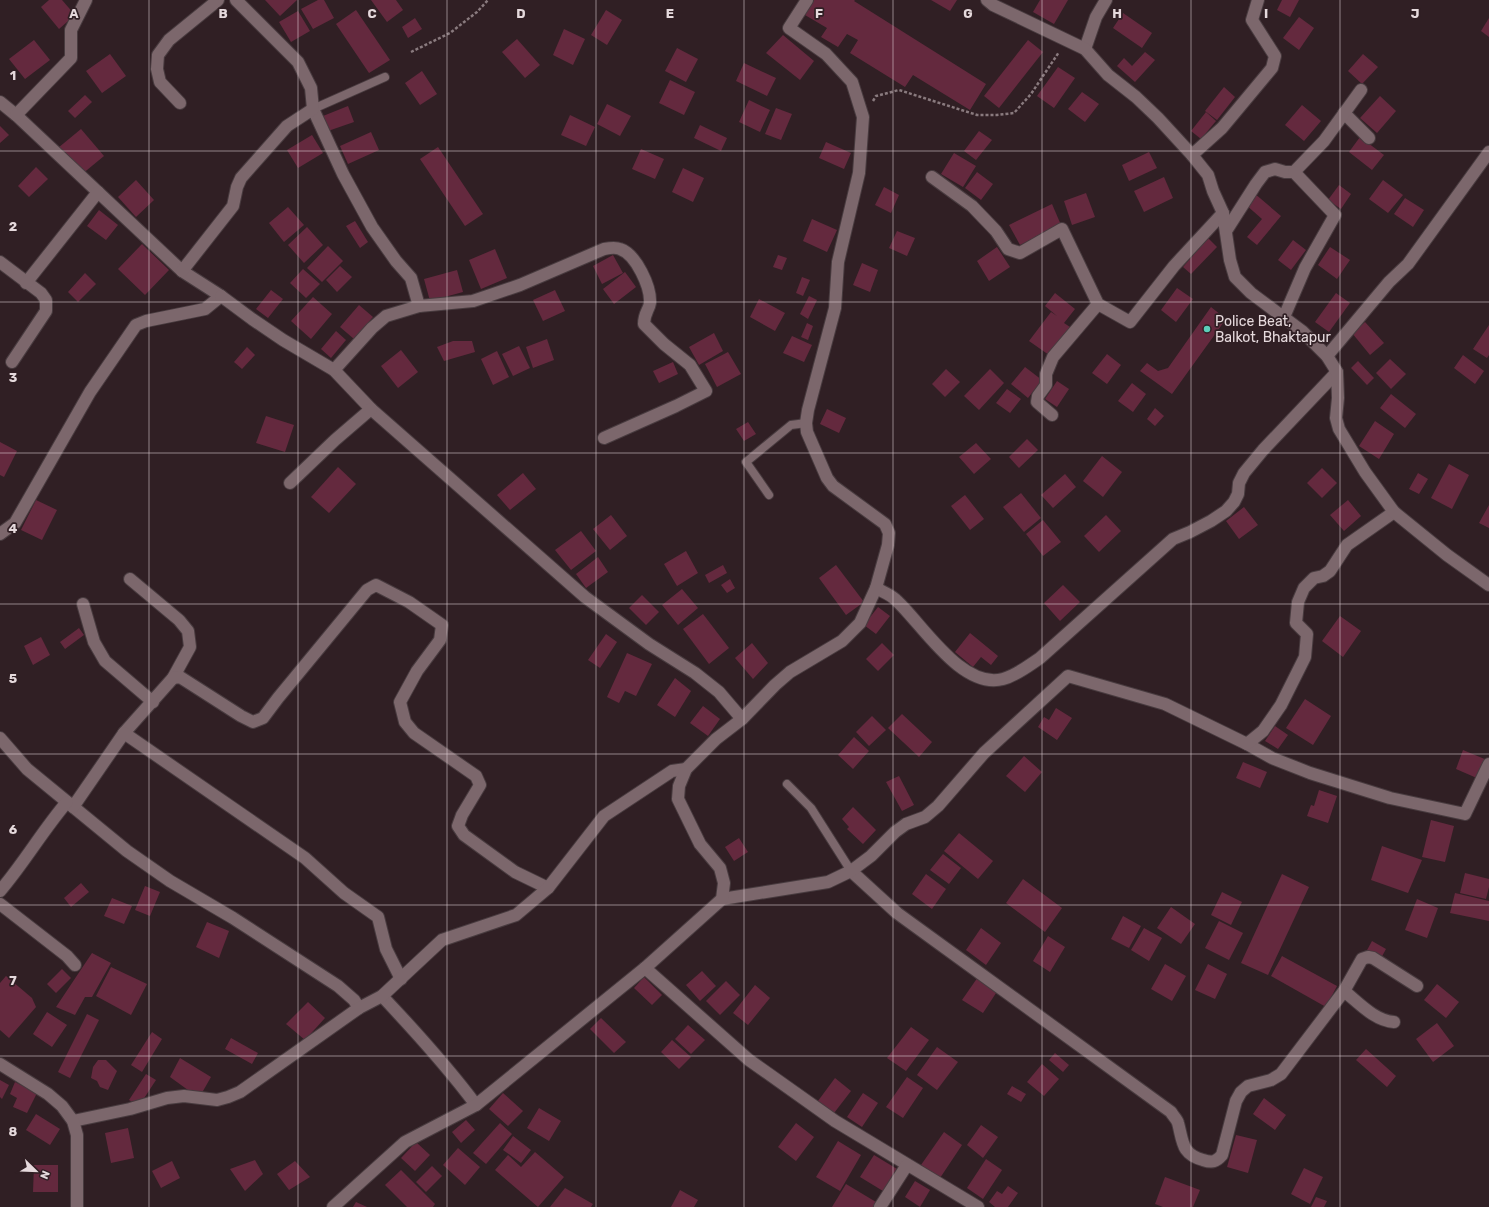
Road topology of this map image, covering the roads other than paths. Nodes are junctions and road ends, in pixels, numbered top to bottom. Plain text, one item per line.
1 (86, 0) edge
2 (218, 0) edge
3 (236, 0) edge
4 (987, 0) edge
5 (1106, 0) edge
6 (1258, 0) edge
7 (805, 1) edge
8 (1085, 49) junction
9 (386, 77) dead end
10 (1361, 90) dead end
11 (0, 102) edge
12 (180, 103) dead end
13 (313, 109) junction
14 (1344, 114) junction
15 (16, 115) junction
16 (1369, 138) dead end
17 (1489, 152) edge
18 (1192, 155) junction
19 (1294, 172) junction
20 (932, 177) dead end
21 (98, 192) junction
22 (1223, 214) junction
23 (1226, 231) junction
24 (0, 262) edge
25 (182, 271) junction
26 (26, 283) junction
27 (221, 296) junction
28 (1098, 304) junction
29 (419, 306) junction
30 (1284, 316) junction
31 (1326, 356) junction
32 (12, 362) dead end
33 (334, 370) junction
34 (1337, 372) junction
35 (371, 409) junction
36 (1052, 415) dead end
37 (806, 422) junction
38 (604, 438) dead end
39 (290, 482) dead end
40 (769, 495) dead end
41 (1394, 512) junction
42 (0, 534) edge
43 (130, 579) dead end
44 (1489, 585) edge
45 (876, 588) junction
46 (84, 604) dead end
47 (173, 678) junction
48 (153, 702) junction
49 (742, 719) junction
50 (124, 733) junction
51 (0, 738) edge
52 (1247, 744) junction
53 (1489, 764) edge
54 (686, 769) junction
55 (787, 784) dead end
56 (70, 804) junction
57 (851, 871) junction
58 (548, 888) junction
59 (0, 892) edge
60 (722, 899) junction
61 (0, 904) edge
62 (75, 965) dead end
63 (645, 968) junction
64 (401, 979) junction
65 (1416, 986) dead end
66 (1344, 992) junction
67 (382, 996) junction
68 (360, 1008) junction
69 (1394, 1022) dead end
70 (0, 1064) edge
71 (476, 1105) junction
72 (73, 1121) junction
73 (907, 1165) junction
74 (77, 1207) edge
75 (333, 1207) edge
76 (880, 1207) edge
77 (978, 1207) edge

1 - 15 street
2 - 12 street
3 - 13 street
4 - 8 street
5 - 8 street
6 - 18 street
7 - 37 street
8 - 18 street
9 - 13 lane
10 - 14 street
11 - 15 street
13 - 25 street
13 - 29 street
14 - 16 street
14 - 19 street
15 - 21 street
17 - 31 street
18 - 22 street
19 - 23 street
19 - 30 street
20 - 28 street
21 - 25 street
21 - 26 street
22 - 23 street
22 - 28 street
23 - 30 street
24 - 26 street
25 - 27 street
26 - 32 street
27 - 33 street
27 - 42 street
28 - 36 street
29 - 33 street
29 - 38 street
30 - 31 street
31 - 34 street
33 - 35 street
34 - 41 street
34 - 45 street
35 - 39 street
35 - 49 street
37 - 40 lane
37 - 45 street
41 - 44 street
41 - 52 street
43 - 47 street
45 - 49 street
46 - 48 street
47 - 48 street
47 - 58 street
48 - 50 street
49 - 54 street
50 - 56 street
50 - 64 street
51 - 56 street
52 - 53 street
52 - 57 street
54 - 58 street
54 - 60 street
55 - 57 lane
56 - 59 street
56 - 68 street
57 - 60 street
57 - 66 street
58 - 64 street
60 - 63 street
61 - 62 street
63 - 71 street
63 - 73 street
64 - 67 street
65 - 66 street
66 - 69 street
67 - 68 street
67 - 71 street
68 - 72 street
70 - 72 street
71 - 75 street
72 - 74 street
73 - 76 street
73 - 77 street

